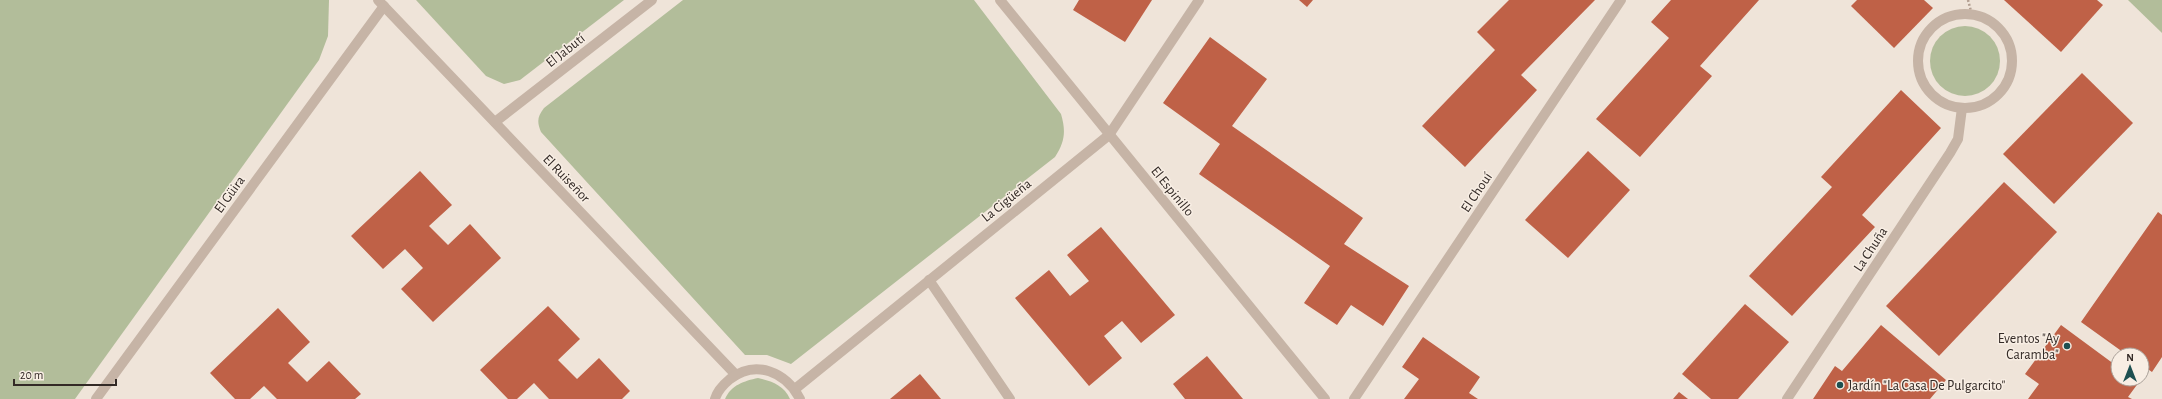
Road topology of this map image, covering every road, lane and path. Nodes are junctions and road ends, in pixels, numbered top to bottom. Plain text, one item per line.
1 (652, 0) edge
2 (1000, 0) edge
3 (1199, 0) edge
4 (1621, 0) edge
5 (1968, 0) edge
6 (381, 3) edge
7 (1972, 15) junction
8 (1962, 108) junction
9 (495, 122) junction
10 (1109, 135) junction
11 (929, 280) junction
12 (736, 375) junction
13 (795, 389) junction
14 (96, 399) edge
15 (715, 399) edge
16 (800, 399) edge
17 (1010, 399) edge
18 (1325, 399) edge
19 (1354, 399) edge
20 (1787, 399) edge

1 - 9 street, El Jabutí
2 - 10 street, El Espinillo
3 - 10 street, La Cigüeña
4 - 19 street, El Chouí
5 - 7 path
6 - 9 street, El Ruiseñor
6 - 14 street, El Güira
7 - 8 street
7 - 8 street
8 - 20 street, La Chuña
9 - 12 street, El Ruiseñor
10 - 11 street, La Cigüeña
10 - 18 street, El Espinillo
11 - 13 street, La Cigüeña
11 - 17 street
12 - 13 street
12 - 15 street
13 - 16 street

